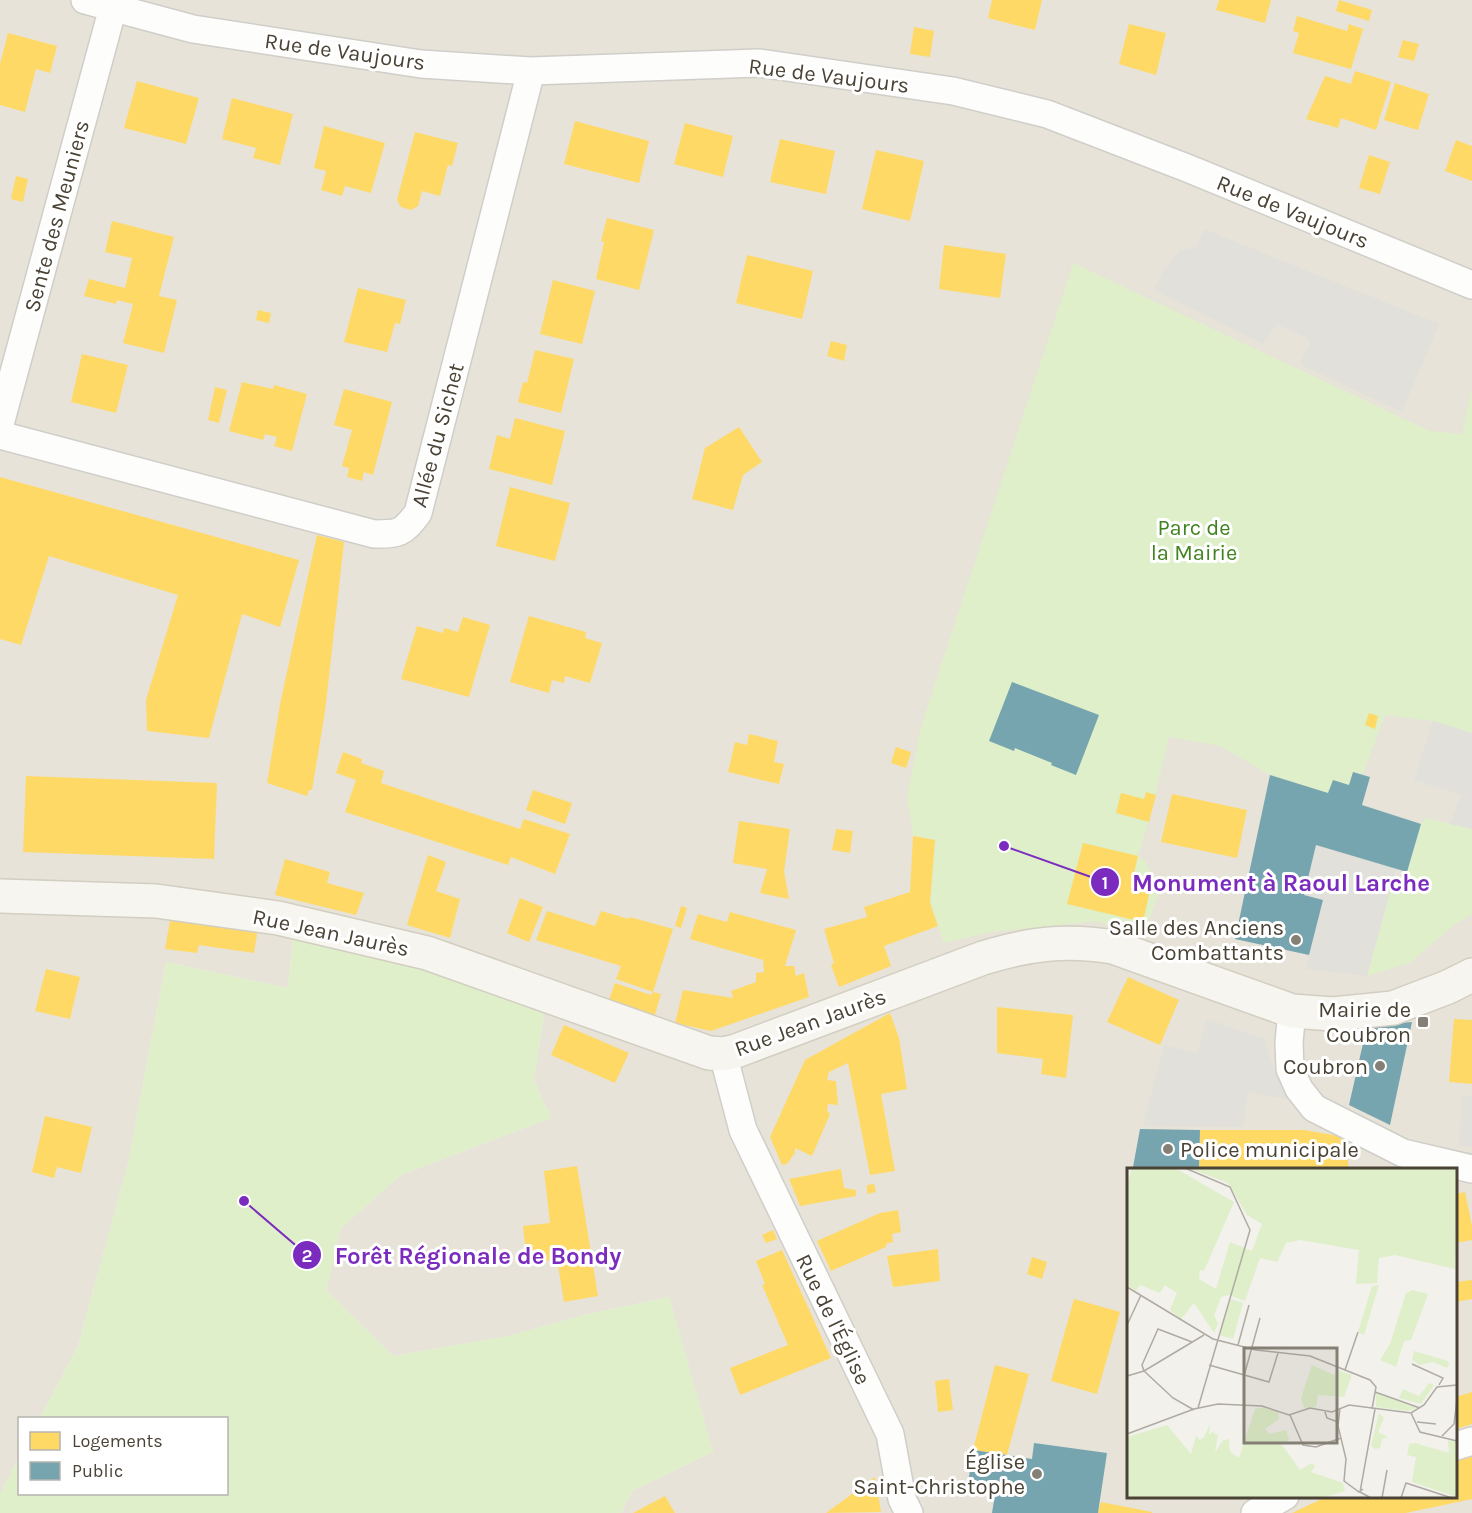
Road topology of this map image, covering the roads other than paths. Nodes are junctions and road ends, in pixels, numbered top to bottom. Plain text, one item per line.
1 (85, 0) edge
2 (113, 4) edge
3 (531, 71) junction
4 (1472, 285) edge
5 (0, 424) edge
6 (0, 435) edge
7 (0, 896) edge
8 (1472, 975) edge
9 (1292, 1011) junction
10 (723, 1054) junction
11 (1472, 1169) edge
12 (1472, 1441) edge
13 (1457, 1445) edge
14 (1283, 1498) edge
15 (909, 1513) edge
16 (1255, 1513) edge

1 - 2 street, Rue de Vaujours
2 - 3 street, Rue de Vaujours
2 - 5 street, Sente des Meuniers
3 - 4 street, Rue de Vaujours
3 - 6 street, Allée du Sichet
7 - 10 street, Rue Jean Jaurès
8 - 9 street, Rue Jean Jaurès
9 - 10 street, Rue Jean Jaurès
9 - 11 street
10 - 15 street, Rue de l'Église
12 - 13 street
14 - 16 street

